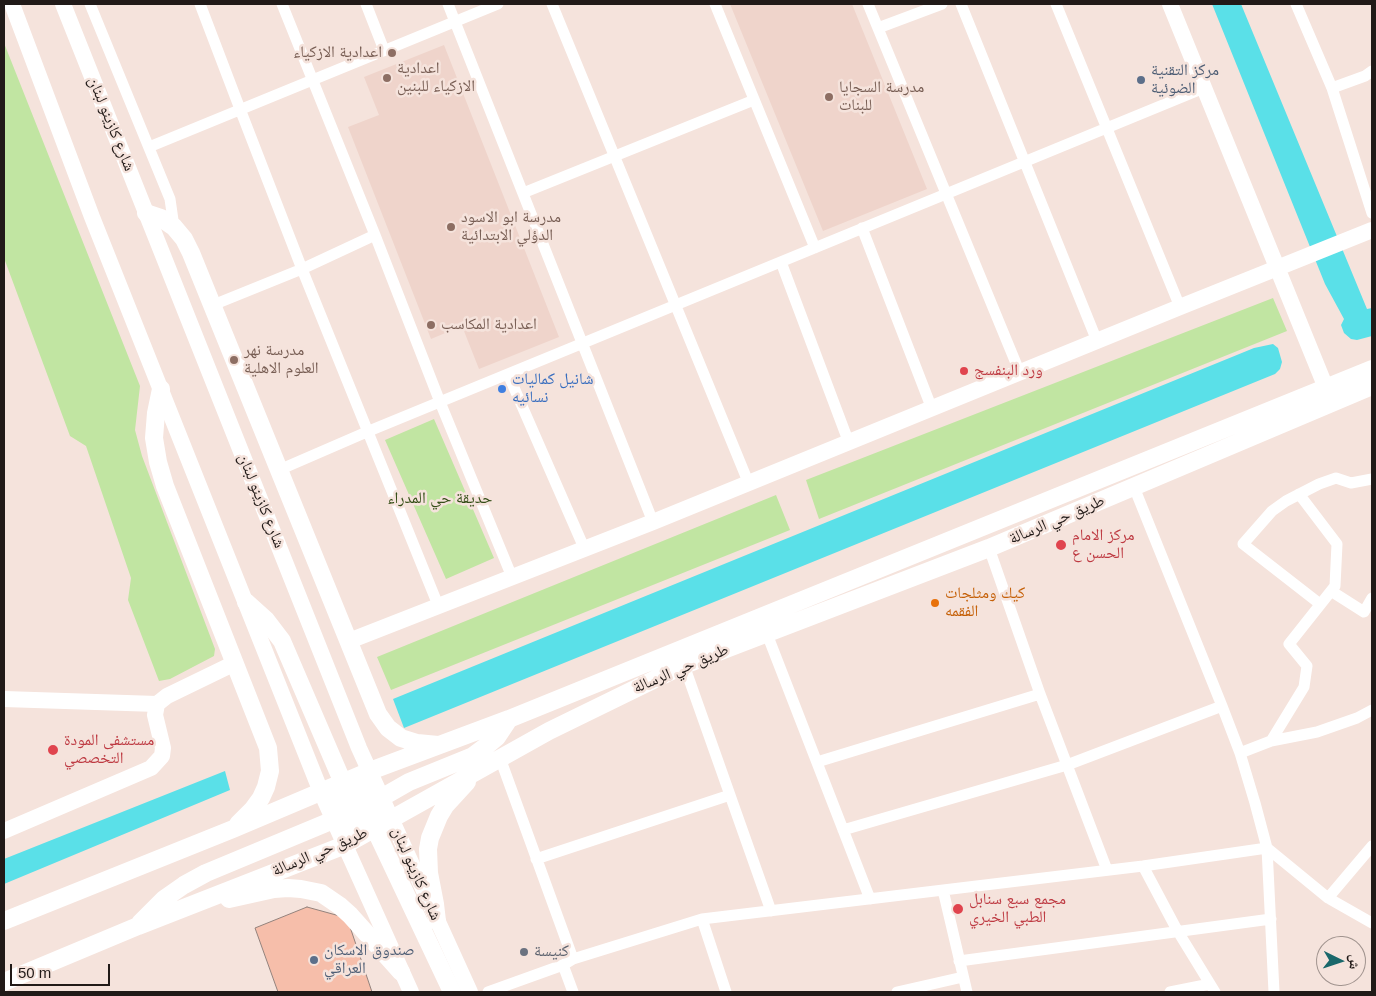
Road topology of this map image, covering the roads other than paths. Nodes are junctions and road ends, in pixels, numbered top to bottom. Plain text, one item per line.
1 (12, 4) edge
2 (63, 4) edge
3 (90, 4) edge
4 (200, 4) edge
5 (282, 4) edge
6 (366, 4) edge
7 (448, 4) edge
8 (498, 4) edge
9 (552, 4) edge
10 (715, 4) edge
11 (868, 4) edge
12 (942, 4) edge
13 (961, 4) edge
14 (1056, 4) edge
15 (1170, 4) edge
16 (1296, 4) edge
17 (455, 21) junction
18 (878, 28) junction
19 (384, 50) junction
20 (1372, 71) edge
21 (313, 79) junction
22 (1204, 88) junction
23 (1332, 88) junction
24 (754, 100) junction
25 (240, 109) junction
26 (1106, 128) junction
27 (148, 147) junction
28 (615, 157) junction
29 (1025, 162) junction
30 (523, 193) junction
31 (946, 194) junction
32 (146, 213) junction
33 (1372, 213) edge
34 (174, 227) junction
35 (862, 228) junction
36 (1372, 230) edge
37 (376, 235) junction
38 (815, 248) junction
39 (781, 262) junction
40 (302, 268) junction
41 (1278, 269) junction
42 (213, 305) junction
43 (676, 305) junction
44 (1180, 307) junction
45 (1097, 341) junction
46 (582, 343) junction
47 (1372, 369) edge
48 (1020, 373) junction
49 (508, 374) junction
50 (1372, 386) edge
51 (1326, 388) junction
52 (161, 389) junction
53 (440, 402) junction
54 (932, 409) junction
55 (369, 431) junction
56 (850, 443) junction
57 (279, 470) junction
58 (1372, 479) edge
59 (749, 484) junction
60 (1134, 487) junction
61 (1299, 494) junction
62 (653, 522) junction
63 (989, 548) junction
64 (585, 550) junction
65 (512, 577) junction
66 (1331, 591) junction
67 (1372, 598) edge
68 (246, 602) junction
69 (1320, 604) junction
70 (438, 605) junction
71 (767, 634) junction
72 (349, 640) junction
73 (235, 664) junction
74 (684, 665) junction
75 (1040, 694) junction
76 (4, 699) edge
77 (157, 704) junction
78 (1222, 706) junction
79 (1372, 710) edge
80 (509, 719) junction
81 (1271, 741) junction
82 (440, 746) junction
83 (1240, 753) junction
84 (500, 758) junction
85 (817, 762) junction
86 (1067, 764) junction
87 (482, 768) junction
88 (370, 772) junction
89 (343, 782) junction
90 (321, 792) junction
91 (730, 795) junction
92 (364, 805) junction
93 (392, 818) junction
94 (333, 821) junction
95 (233, 829) junction
96 (374, 829) junction
97 (843, 830) junction
98 (4, 831) edge
99 (345, 845) junction
100 (1372, 846) edge
101 (1267, 848) junction
102 (536, 859) junction
103 (1144, 866) junction
104 (1107, 870) junction
105 (943, 890) junction
106 (1328, 898) junction
107 (870, 899) junction
108 (201, 901) junction
109 (771, 911) junction
110 (702, 919) junction
111 (1271, 919) junction
112 (4, 920) edge
113 (437, 921) junction
114 (1372, 923) edge
115 (138, 926) junction
116 (1177, 930) junction
117 (959, 960) junction
118 (568, 962) junction
119 (401, 972) junction
120 (963, 977) junction
121 (4, 982) edge
122 (1213, 988) edge
123 (411, 992) edge
124 (452, 992) edge
125 (470, 992) edge
126 (488, 992) edge
127 (573, 992) edge
128 (726, 992) edge
129 (897, 992) edge
130 (967, 992) edge
131 (1170, 992) edge
132 (1274, 992) edge

1 - 52 main road
2 - 32 main road, شارع كازينو لبنان
3 - 27 street
4 - 25 street
5 - 21 street
6 - 19 street
7 - 17 street
8 - 17 street
9 - 28 street
10 - 24 street
11 - 18 street
12 - 18 street
13 - 29 street
14 - 26 street
15 - 22 main road
16 - 23 street
17 - 19 street
17 - 30 street
18 - 31 street
19 - 21 street
20 - 23 street
21 - 25 street
21 - 37 street
22 - 26 street
22 - 41 main road
23 - 33 street
24 - 28 street
24 - 38 street
25 - 27 street
25 - 40 street
26 - 29 street
26 - 44 street
27 - 34 street
28 - 30 street
28 - 43 street
29 - 31 street
29 - 45 street
30 - 46 street
31 - 35 street
31 - 48 street
32 - 34 main road
32 - 88 main road, شارع كازينو لبنان
34 - 42 main road
35 - 38 street
35 - 54 street
36 - 41 main road
37 - 40 street
37 - 53 street
38 - 39 street
39 - 43 street
39 - 56 street
40 - 42 street
40 - 55 street
41 - 44 main road
41 - 51 main road
42 - 57 main road
43 - 46 street
43 - 59 street
44 - 45 main road
45 - 48 main road
46 - 49 street
46 - 62 street
47 - 51 main road, طريق حي الرسالة
48 - 54 main road
49 - 53 street
49 - 64 street
50 - 60 main road, طريق حي الرسالة
51 - 80 main road, طريق حي الرسالة
52 - 68 main road
52 - 73 main road
53 - 55 street
53 - 65 street
54 - 56 main road
55 - 57 street
55 - 70 street
56 - 59 main road
57 - 72 main road
58 - 61 street
59 - 62 main road
60 - 63 main road, طريق حي الرسالة
60 - 78 street
61 - 66 street
61 - 69 street
62 - 64 main road
63 - 71 main road, طريق حي الرسالة
63 - 75 street
64 - 65 main road
65 - 70 main road
66 - 67 street
66 - 69 street
68 - 89 main road
68 - 90 main road
69 - 81 street
70 - 72 main road
71 - 74 main road, طريق حي الرسالة
71 - 85 street
72 - 82 main road
73 - 77 main road
73 - 95 main road
74 - 84 main road, طريق حي الرسالة
74 - 91 street
75 - 85 street
75 - 86 street
76 - 77 main road
77 - 98 main road
78 - 83 street
78 - 86 street
79 - 81 street
80 - 82 main road, طريق حي الرسالة
80 - 92 main road
81 - 83 street
82 - 88 main road, طريق حي الرسالة
83 - 101 street
84 - 87 main road, طريق حي الرسالة
84 - 102 street
85 - 97 street
86 - 97 street
86 - 104 street
87 - 93 main road, طريق حي الرسالة
87 - 113 main road
88 - 89 main road, طريق حي الرسالة
88 - 92 main road
89 - 90 main road, طريق حي الرسالة
89 - 92 main road
90 - 92 main road
90 - 94 main road
90 - 95 main road, طريق حي الرسالة
91 - 102 street
91 - 109 street
92 - 93 main road
92 - 94 main road
92 - 96 main road
92 - 99 main road
93 - 96 main road, طريق حي الرسالة
93 - 113 main road, شارع كازينو لبنان
94 - 99 main road
94 - 115 main road
95 - 112 main road, طريق حي الرسالة
96 - 99 main road, طريق حي الرسالة
96 - 124 main road
97 - 107 street
99 - 108 main road, طريق حي الرسالة
99 - 119 main road
100 - 106 street
101 - 103 street
101 - 106 street
101 - 111 street
102 - 118 street
103 - 104 street
103 - 116 street
104 - 105 street
105 - 107 street
105 - 117 street
106 - 114 street
107 - 109 street
108 - 115 main road, طريق حي الرسالة
108 - 119 main road
109 - 110 street
110 - 118 street
110 - 128 street
111 - 116 street
111 - 132 street
113 - 125 main road, شارع كازينو لبنان
115 - 121 main road, طريق حي الرسالة
116 - 117 street
116 - 122 street
117 - 120 street
118 - 126 street
118 - 127 street
119 - 123 main road
120 - 129 street
120 - 130 street
122 - 131 street

